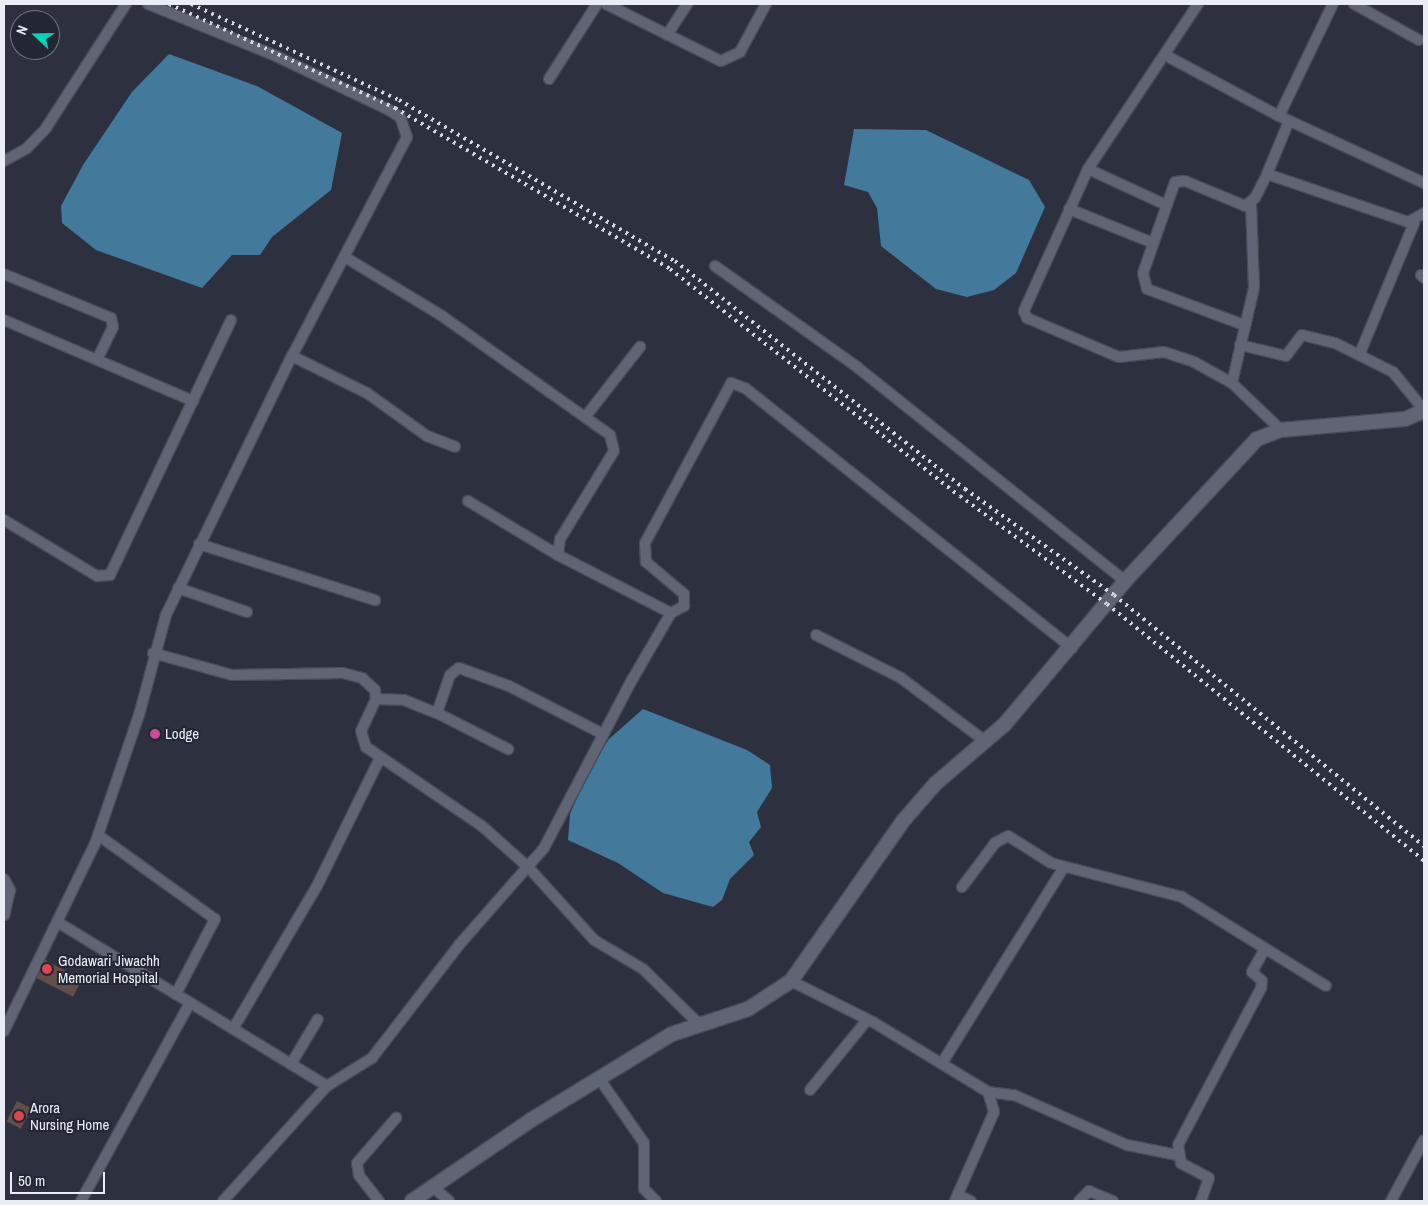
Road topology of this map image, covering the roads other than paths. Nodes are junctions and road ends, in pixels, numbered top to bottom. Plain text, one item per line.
1 (126, 4) edge
2 (148, 4) edge
3 (598, 4) edge
4 (606, 4) edge
5 (687, 4) edge
6 (766, 4) edge
7 (1198, 4) edge
8 (1333, 4) edge
9 (1354, 4) edge
10 (667, 34) junction
11 (1419, 40) dead end
12 (1165, 56) junction
13 (549, 79) dead end
14 (1278, 116) junction
15 (1289, 121) junction
16 (4, 161) edge
17 (1088, 169) junction
18 (1267, 174) junction
19 (1424, 183) edge
20 (1251, 204) junction
21 (1166, 205) junction
22 (1069, 209) junction
23 (1424, 213) edge
24 (1414, 223) junction
25 (1153, 242) junction
26 (345, 257) junction
27 (715, 266) dead end
28 (4, 274) edge
29 (4, 320) edge
30 (231, 320) dead end
31 (1244, 325) junction
32 (1240, 346) junction
33 (640, 348) dead end
34 (1360, 353) junction
35 (292, 356) junction
36 (98, 358) junction
37 (1232, 383) junction
38 (193, 401) junction
39 (1424, 411) edge
40 (586, 416) junction
41 (1280, 430) junction
42 (455, 448) dead end
43 (468, 500) dead end
44 (4, 520) edge
45 (199, 544) junction
46 (558, 555) junction
47 (1125, 581) junction
48 (178, 588) junction
49 (375, 600) dead end
50 (246, 612) dead end
51 (671, 613) junction
52 (816, 635) dead end
53 (1072, 648) junction
54 (153, 653) junction
55 (376, 699) junction
56 (437, 713) junction
57 (604, 734) junction
58 (985, 741) junction
59 (508, 749) dead end
60 (380, 758) junction
61 (98, 836) junction
62 (1064, 867) junction
63 (529, 868) junction
64 (4, 879) edge
65 (962, 887) dead end
66 (4, 915) edge
67 (59, 923) junction
68 (1265, 949) junction
69 (791, 981) junction
70 (1326, 986) dead end
71 (176, 994) junction
72 (190, 1003) junction
73 (318, 1019) dead end
74 (867, 1020) junction
75 (698, 1024) junction
76 (233, 1029) junction
77 (4, 1031) edge
78 (942, 1063) junction
79 (291, 1064) junction
80 (601, 1081) junction
81 (327, 1086) junction
82 (810, 1090) dead end
83 (988, 1092) junction
84 (396, 1118) dead end
85 (1424, 1140) edge
86 (1177, 1155) junction
87 (434, 1187) junction
88 (957, 1198) edge
89 (82, 1201) edge
90 (223, 1201) edge
91 (379, 1201) edge
92 (412, 1201) edge
93 (449, 1201) edge
94 (656, 1201) edge
95 (972, 1201) edge
96 (1079, 1201) edge
97 (1113, 1201) edge
98 (1201, 1201) edge
99 (1391, 1201) edge

1 - 16 street
2 - 26 street
3 - 13 street
4 - 10 street
5 - 10 street
6 - 10 street
7 - 12 street
8 - 14 street
9 - 11 street
12 - 14 street
12 - 17 street
14 - 15 street
15 - 18 street
15 - 19 street
17 - 21 street
17 - 22 street
18 - 20 street
18 - 24 street
20 - 21 street
20 - 31 street
21 - 25 street
22 - 25 street
22 - 37 street
23 - 24 street
24 - 34 street
25 - 31 street
26 - 35 street
26 - 40 street
27 - 47 street
28 - 36 street
29 - 36 street
30 - 38 street
31 - 32 street
32 - 34 street
32 - 37 street
33 - 40 street
34 - 39 street
35 - 42 street
35 - 45 street
36 - 38 street
37 - 41 street
38 - 44 street
39 - 41 street
40 - 46 street
41 - 47 street
43 - 46 street
45 - 48 street
45 - 49 street
46 - 51 street
47 - 53 street
48 - 50 street
48 - 54 street
51 - 53 street
51 - 57 street
52 - 58 street
53 - 58 street
54 - 55 street
54 - 61 street
55 - 56 street
55 - 60 street
56 - 57 street
56 - 59 street
57 - 63 street
58 - 69 street
60 - 63 street
60 - 76 street
61 - 67 street
61 - 71 street
62 - 65 street
62 - 68 street
62 - 78 street
63 - 75 street
63 - 81 street
64 - 66 street
67 - 71 street
67 - 77 street
68 - 70 street
68 - 86 street
69 - 74 street
69 - 75 street
71 - 72 street
72 - 76 street
72 - 89 street
73 - 79 street
74 - 78 street
74 - 82 street
75 - 80 street
76 - 79 street
78 - 83 street
79 - 81 street
80 - 87 street
80 - 94 street
81 - 90 street
83 - 86 street
83 - 88 street
84 - 91 street
85 - 99 street
86 - 98 street
87 - 92 street
87 - 93 street
88 - 95 street
96 - 97 street

